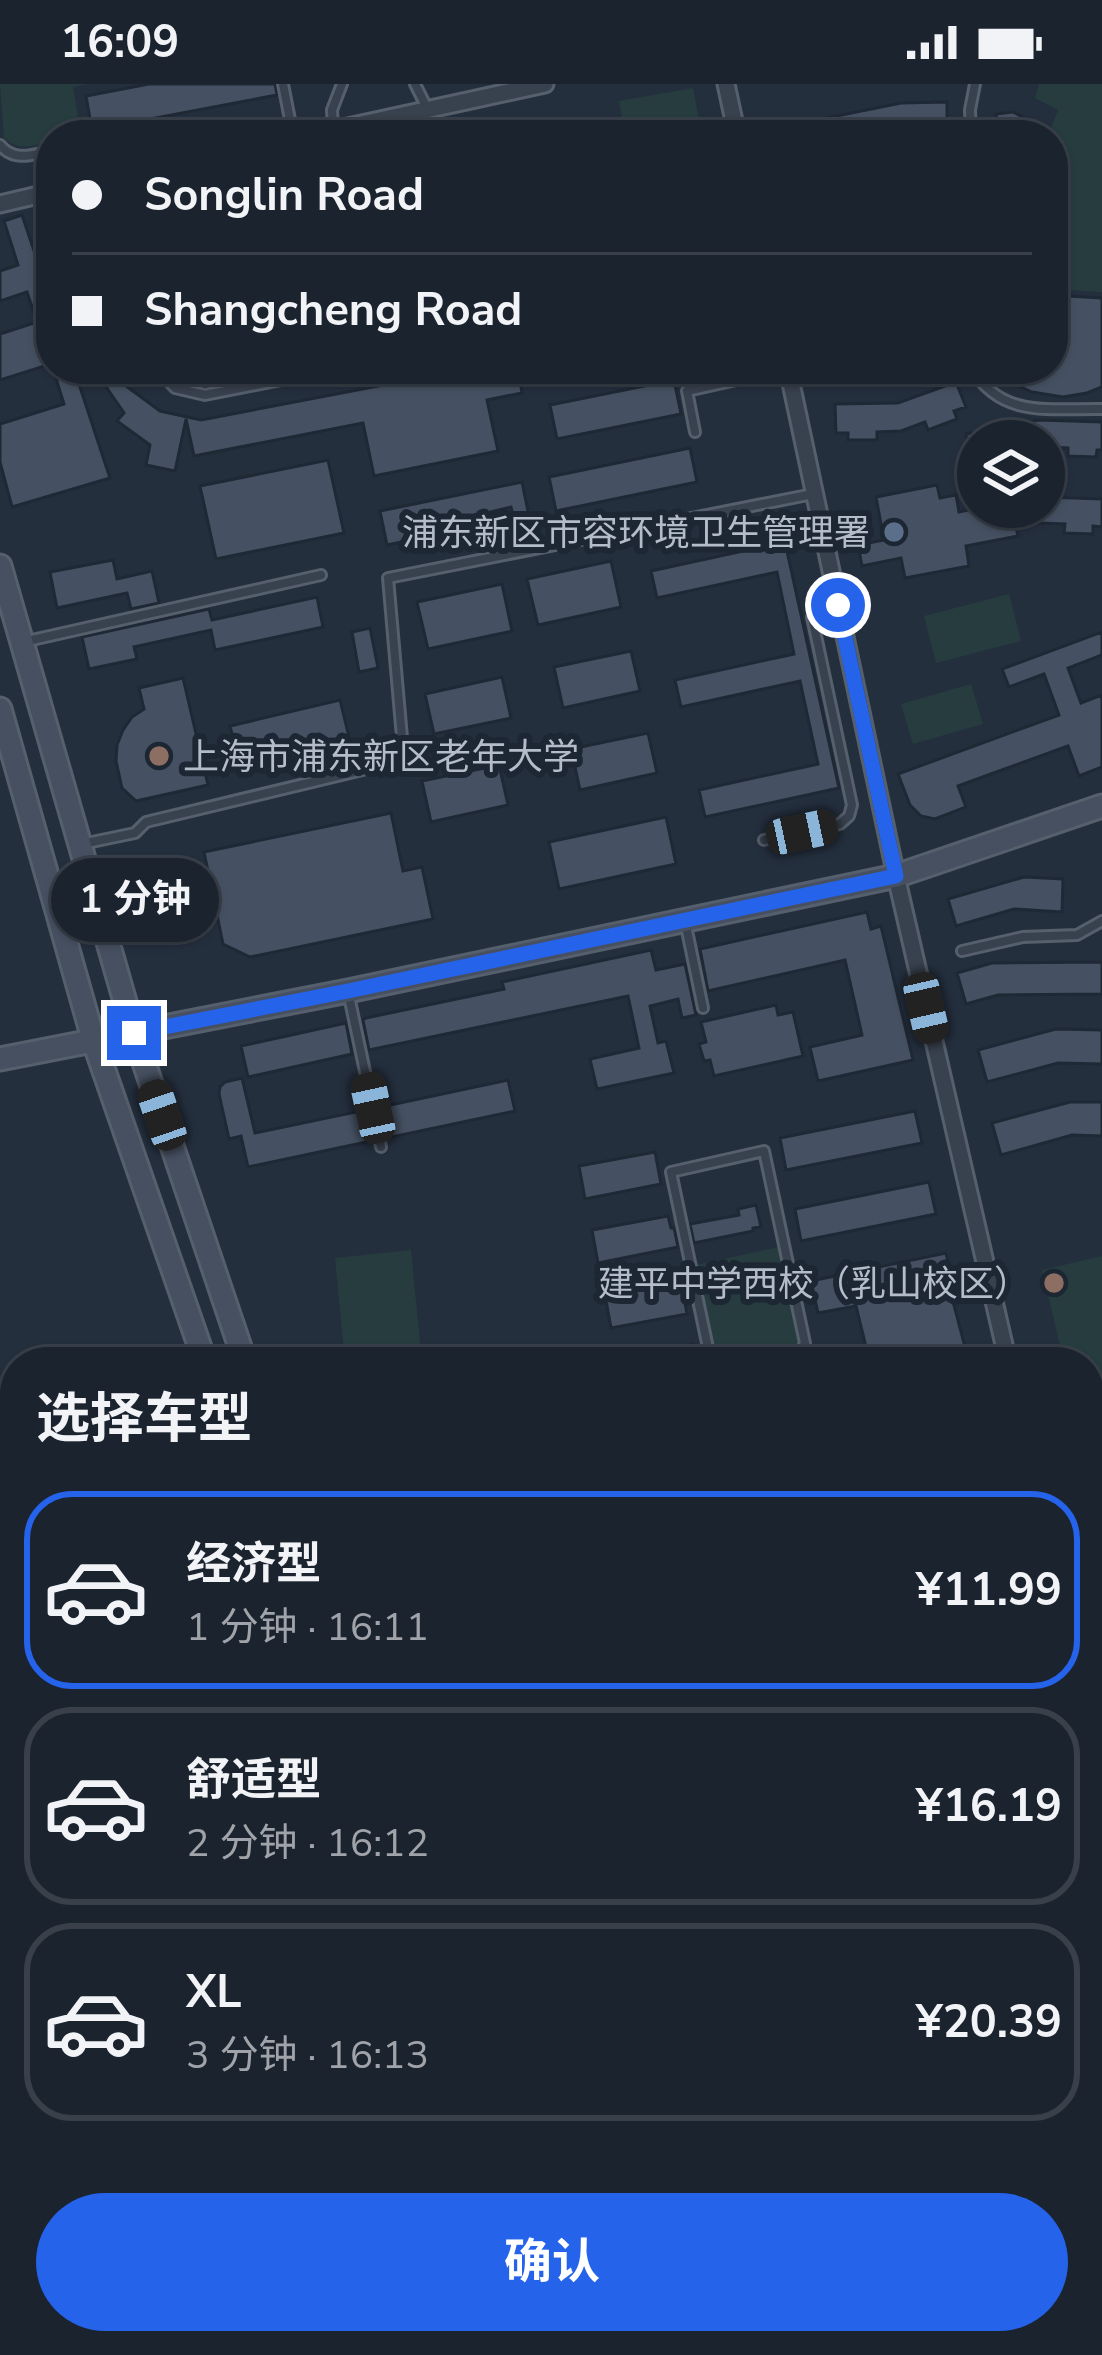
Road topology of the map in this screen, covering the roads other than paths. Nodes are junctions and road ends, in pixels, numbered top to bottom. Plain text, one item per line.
1 (283, 84) edge
2 (342, 84) edge
3 (415, 84) edge
4 (545, 84) edge
5 (726, 84) edge
6 (975, 84) edge
7 (428, 109) junction
8 (290, 120) edge
9 (332, 120) edge
10 (378, 120) edge
11 (734, 120) edge
12 (970, 120) edge
13 (0, 145) edge
14 (36, 155) edge
15 (36, 196) edge
16 (0, 204) edge
17 (171, 384) edge
18 (261, 384) edge
19 (718, 384) edge
20 (790, 384) edge
21 (981, 384) edge
22 (1102, 409) edge
23 (695, 432) dead end
24 (814, 494) junction
25 (0, 566) edge
26 (321, 574) dead end
27 (838, 605) junction
28 (22, 643) junction
29 (0, 712) edge
30 (1102, 806) edge
31 (764, 840) dead end
32 (80, 845) junction
33 (896, 876) junction
34 (685, 920) junction
35 (1102, 921) edge
36 (962, 951) dead end
37 (348, 991) junction
38 (704, 1008) dead end
39 (134, 1033) junction
40 (94, 1042) junction
41 (0, 1059) edge
42 (381, 1147) dead end
43 (200, 1347) edge
44 (240, 1347) edge
45 (708, 1347) edge
46 (803, 1347) edge
47 (1005, 1347) edge

1 - 8 lane
2 - 9 lane
3 - 7 lane
4 - 7 street
5 - 11 street
6 - 12 lane
7 - 10 street
13 - 14 lane
15 - 16 street
17 - 18 lane
19 - 23 lane
20 - 24 street
21 - 22 lane
24 - 27 street
24 - 32 lane
25 - 28 main road
26 - 28 lane
27 - 31 lane
27 - 33 street
28 - 32 main road
29 - 40 main road
30 - 33 main road
32 - 39 main road
33 - 34 main road
33 - 47 street
34 - 37 main road
34 - 38 lane
35 - 36 lane
37 - 39 main road
37 - 42 lane
39 - 40 main road
39 - 44 main road
40 - 41 main road
40 - 43 main road
45 - 46 lane

